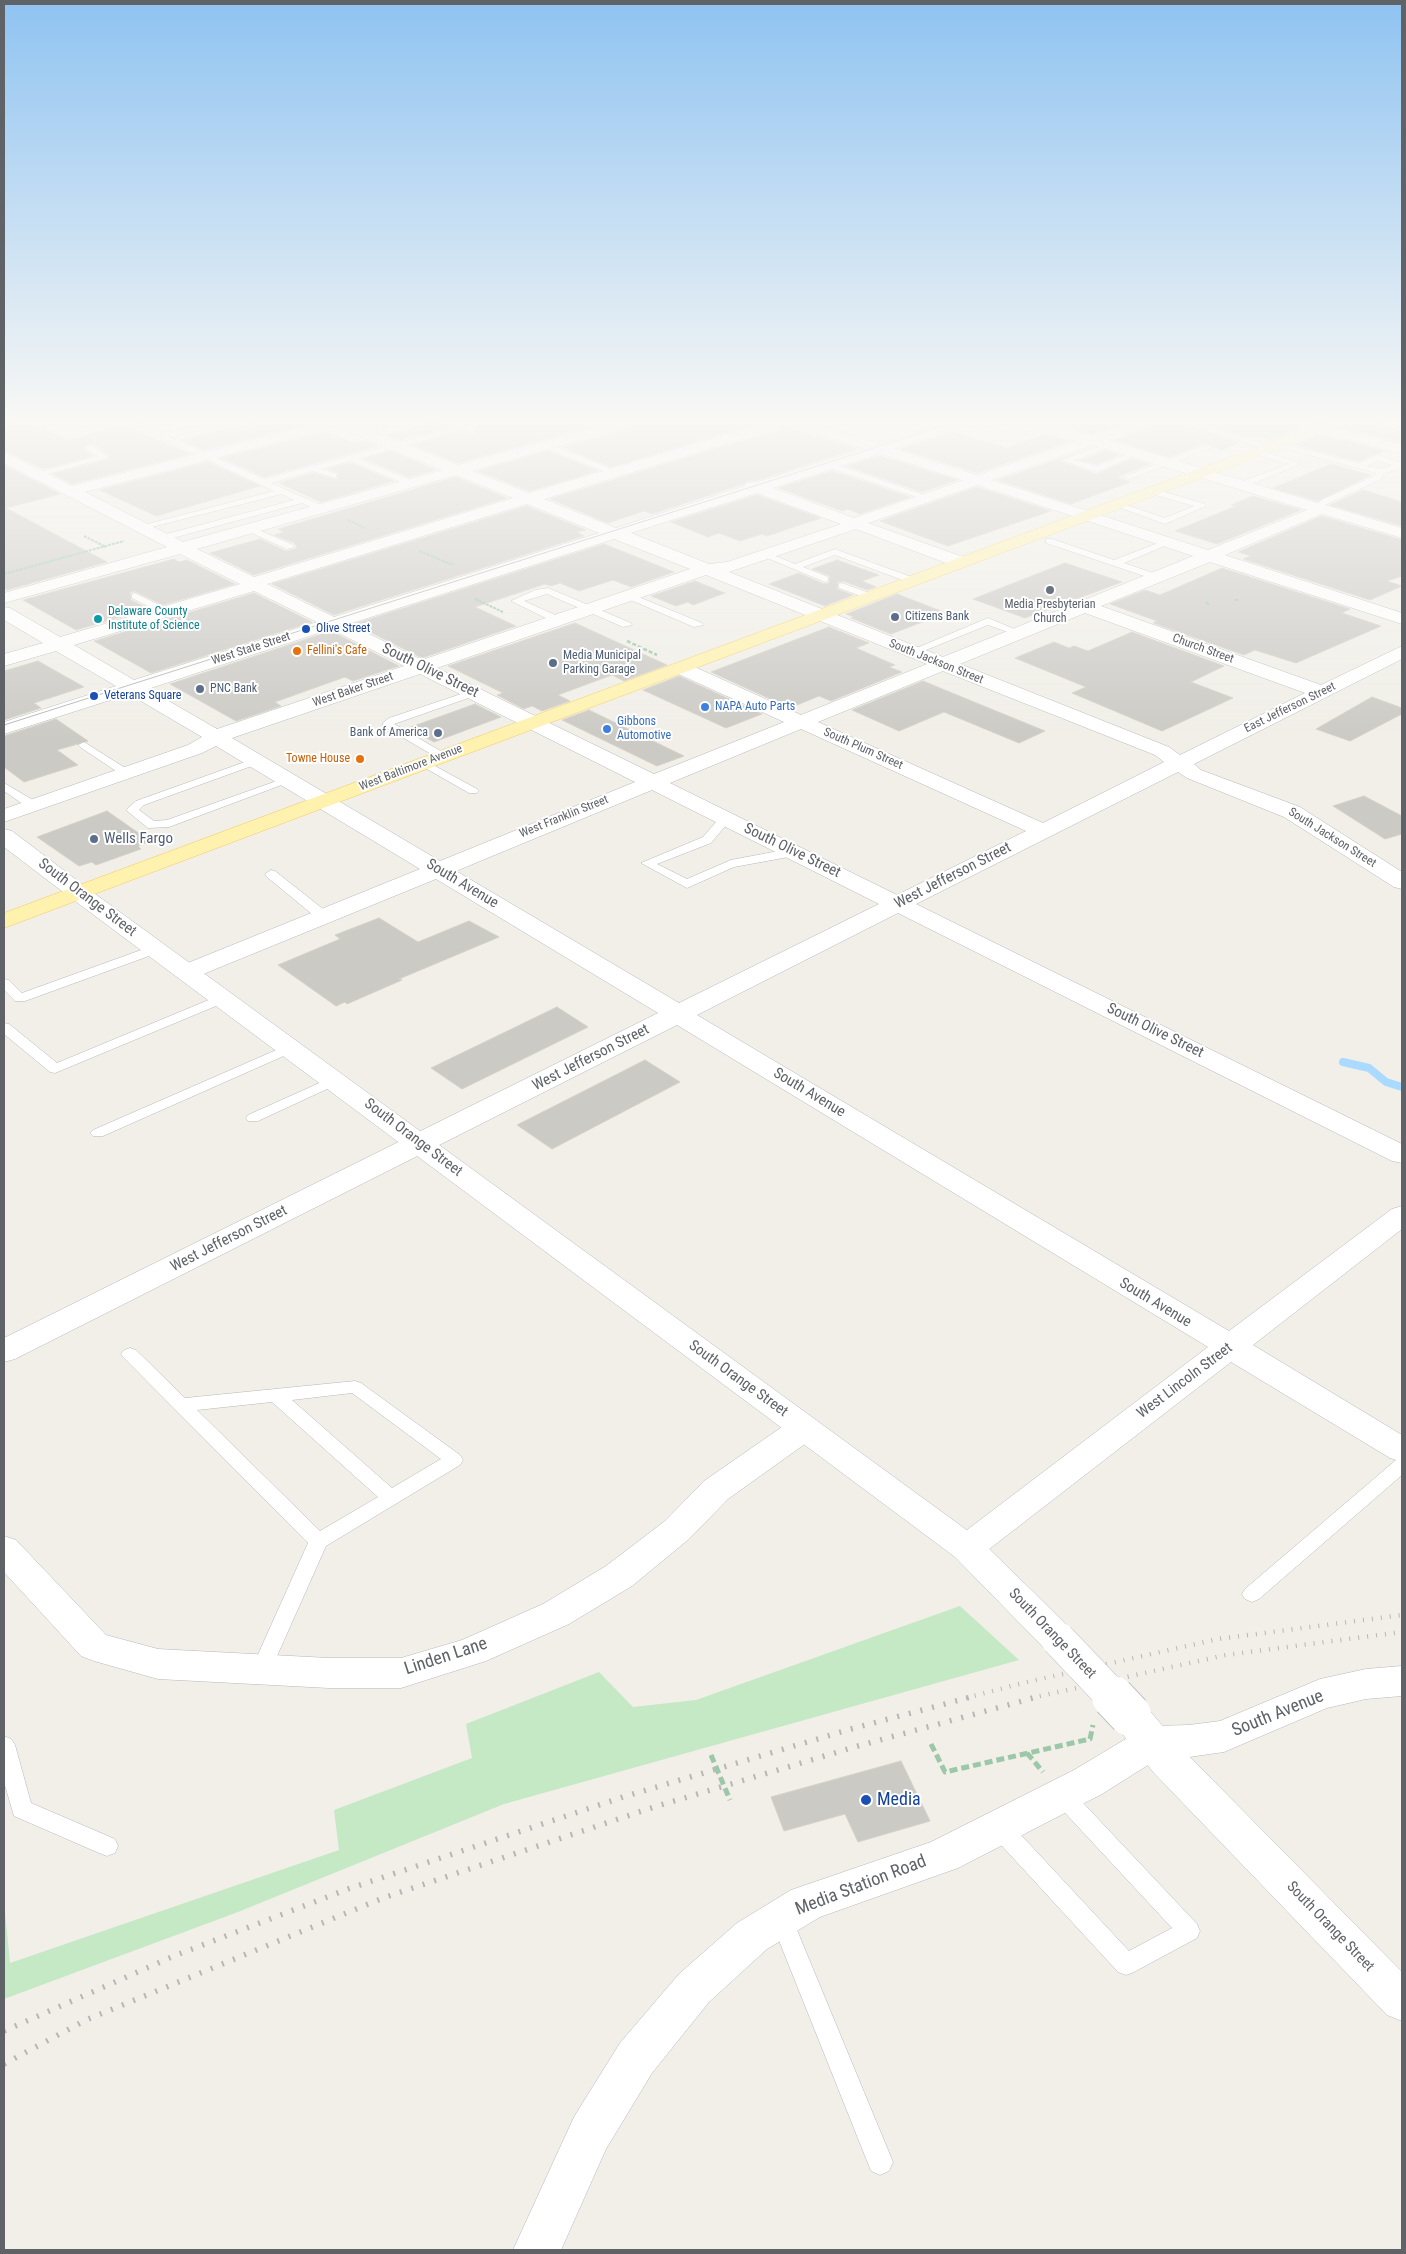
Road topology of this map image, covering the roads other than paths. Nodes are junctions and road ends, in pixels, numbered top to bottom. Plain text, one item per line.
1 (145, 529) edge
2 (195, 529) edge
3 (250, 529) joint
4 (426, 529) edge
5 (602, 529) edge
6 (618, 529) edge
7 (841, 529) edge
8 (870, 529) edge
9 (1047, 529) edge
10 (1127, 529) edge
11 (1274, 529) edge
12 (1389, 529) edge
13 (609, 532) junction
14 (1402, 533) edge
15 (162, 538) junction
16 (1049, 541) dead end
17 (1169, 542) junction
18 (290, 547) dead end
19 (182, 548) junction
20 (765, 555) junction
21 (1209, 556) junction
22 (960, 562) junction
23 (1114, 563) junction
24 (794, 567) junction
25 (704, 570) junction
26 (1156, 577) junction
27 (825, 579) dead end
28 (911, 580) junction
29 (254, 583) junction
30 (842, 586) dead end
31 (135, 596) dead end
32 (629, 596) junction
33 (869, 596) junction
34 (4, 598) edge
35 (1084, 606) junction
36 (593, 608) junction
37 (4, 612) edge
38 (166, 612) junction
39 (818, 615) junction
40 (1402, 618) edge
41 (558, 620) junction
42 (329, 621) junction
43 (627, 624) dead end
44 (698, 625) dead end
45 (1019, 633) junction
46 (59, 644) junction
47 (912, 652) junction
48 (1402, 652) edge
49 (4, 660) edge
50 (942, 664) junction
51 (420, 667) junction
52 (681, 668) junction
53 (128, 685) junction
54 (1322, 692) junction
55 (473, 693) junction
56 (4, 721) edge
57 (533, 721) junction
58 (802, 721) junction
59 (4, 728) edge
60 (215, 737) junction
61 (84, 744) dead end
62 (433, 760) junction
63 (256, 761) junction
64 (1178, 764) junction
65 (126, 774) junction
66 (289, 780) junction
67 (653, 782) junction
68 (4, 786) edge
69 (474, 791) dead end
70 (324, 801) junction
71 (34, 806) junction
72 (4, 816) edge
73 (726, 818) junction
74 (1044, 831) junction
75 (4, 836) edge
76 (794, 852) junction
77 (436, 869) junction
78 (271, 874) dead end
79 (1402, 882) edge
80 (80, 893) junction
81 (898, 904) junction
82 (323, 916) junction
83 (4, 921) edge
84 (155, 949) junction
85 (187, 972) junction
86 (4, 983) edge
87 (222, 998) junction
88 (678, 1014) junction
89 (4, 1027) edge
90 (290, 1048) junction
91 (335, 1080) junction
92 (253, 1118) dead end
93 (98, 1133) dead end
94 (420, 1143) junction
95 (1402, 1155) edge
96 (1402, 1215) edge
97 (1229, 1347) junction
98 (4, 1351) edge
99 (130, 1354) dead end
100 (275, 1395) junction
101 (182, 1405) junction
102 (804, 1428) junction
103 (1402, 1450) edge
104 (1402, 1465) edge
105 (390, 1498) junction
106 (318, 1541) junction
107 (968, 1548) junction
108 (4, 1549) edge
109 (1252, 1594) dead end
110 (262, 1668) junction
111 (1402, 1680) edge
112 (1126, 1724) junction
113 (4, 1745) edge
114 (1062, 1795) junction
115 (999, 1827) junction
116 (107, 1846) dead end
117 (781, 1918) junction
118 (1402, 2001) edge
119 (880, 2162) dead end
120 (537, 2250) edge

1 - 15 street, South Olive Street
2 - 15 lane
3 - 18 lane
3 - 19 street
4 - 29 street
5 - 13 street, South Jackson Street
6 - 13 street, West State Street
7 - 20 street
8 - 22 street
9 - 22 main road, West Baltimore Avenue
10 - 17 street
11 - 21 street, West Franklin Street
12 - 14 street
13 - 25 street, South Jackson Street
13 - 42 street, West State Street
15 - 19 street, South Olive Street
16 - 23 lane
17 - 21 street
17 - 23 lane
19 - 29 street, South Olive Street
19 - 34 street
20 - 24 lane
20 - 25 street
21 - 26 street, West Franklin Street
21 - 40 street
22 - 28 main road, West Baltimore Avenue
23 - 26 lane
24 - 27 lane
24 - 28 lane
25 - 32 street, West Baker Street
25 - 39 street, South Jackson Street
26 - 35 street, West Franklin Street
28 - 33 main road, West Baltimore Avenue
29 - 38 street
29 - 42 street, South Olive Street
30 - 33 lane
31 - 38 lane
32 - 36 street, West Baker Street
32 - 44 lane
33 - 39 main road, West Baltimore Avenue
35 - 45 street, West Franklin Street
35 - 54 street, Church Street
36 - 41 street, West Baker Street
36 - 41 lane
36 - 43 lane
37 - 46 street
38 - 46 street
39 - 47 street, South Jackson Street
39 - 52 main road, West Baltimore Avenue
41 - 51 street, West Baker Street
42 - 51 street, South Olive Street
42 - 53 street, West State Street
45 - 47 lane
45 - 50 street, West Franklin Street
46 - 49 street
46 - 53 street
47 - 50 street, South Jackson Street
48 - 54 street, East Jefferson Street
50 - 58 street, West Franklin Street
50 - 64 street, South Jackson Street
51 - 55 street, South Olive Street
51 - 60 street, West Baker Street
52 - 57 main road, West Baltimore Avenue
52 - 58 street, South Plum Street
53 - 56 street, West State Street
53 - 59 street, West State Street
53 - 60 street
54 - 64 street, East Jefferson Street
55 - 57 street, South Olive Street
55 - 62 lane
57 - 62 main road, West Baltimore Avenue
57 - 67 street, South Olive Street
58 - 67 street, West Franklin Street
58 - 74 street, South Plum Street
60 - 63 street, South Avenue
60 - 65 street, West Baker Street
61 - 65 lane
62 - 69 lane
62 - 70 main road, West Baltimore Avenue
63 - 66 street, South Avenue
63 - 66 lane
64 - 74 street, West Jefferson Street
64 - 79 street, South Jackson Street
65 - 71 street, West Baker Street
66 - 70 street, South Avenue
67 - 73 street, South Olive Street
67 - 77 street, West Franklin Street
68 - 71 lane
70 - 77 street, South Avenue
70 - 80 main road, West Baltimore Avenue
71 - 72 street, West Baker Street
73 - 76 street, South Olive Street
73 - 76 lane
74 - 81 street, West Jefferson Street
75 - 80 street, South Orange Street
76 - 81 street, South Olive Street
77 - 82 street, West Franklin Street
77 - 88 street, South Avenue
78 - 82 lane
80 - 83 main road, West Baltimore Avenue
80 - 84 street, South Orange Street
81 - 88 street, West Jefferson Street
81 - 95 street, South Olive Street
82 - 85 street, West Franklin Street
84 - 85 street, South Orange Street
84 - 86 lane
85 - 87 street, South Orange Street
87 - 89 lane
87 - 90 street, South Orange Street
88 - 94 street, West Jefferson Street
88 - 97 street, South Avenue
90 - 91 street, South Orange Street
90 - 93 lane
91 - 92 lane
91 - 94 street, South Orange Street
94 - 98 street, West Jefferson Street
94 - 102 street, South Orange Street
96 - 97 street, West Lincoln Street
97 - 103 street, South Avenue
97 - 107 street, West Lincoln Street
99 - 101 lane
100 - 101 lane
100 - 105 lane
100 - 105 lane
101 - 106 lane
102 - 107 street, South Orange Street
102 - 110 street, Linden Lane
104 - 109 lane
105 - 106 lane
106 - 110 lane
107 - 112 street, South Orange Street, bridge
108 - 110 street, Linden Lane
111 - 112 street, South Avenue
112 - 114 street, Media Station Road
112 - 118 street, South Orange Street
113 - 116 lane
114 - 115 street, Media Station Road
114 - 115 lane
115 - 117 street, Media Station Road
117 - 119 lane
117 - 120 street, Media Station Road

